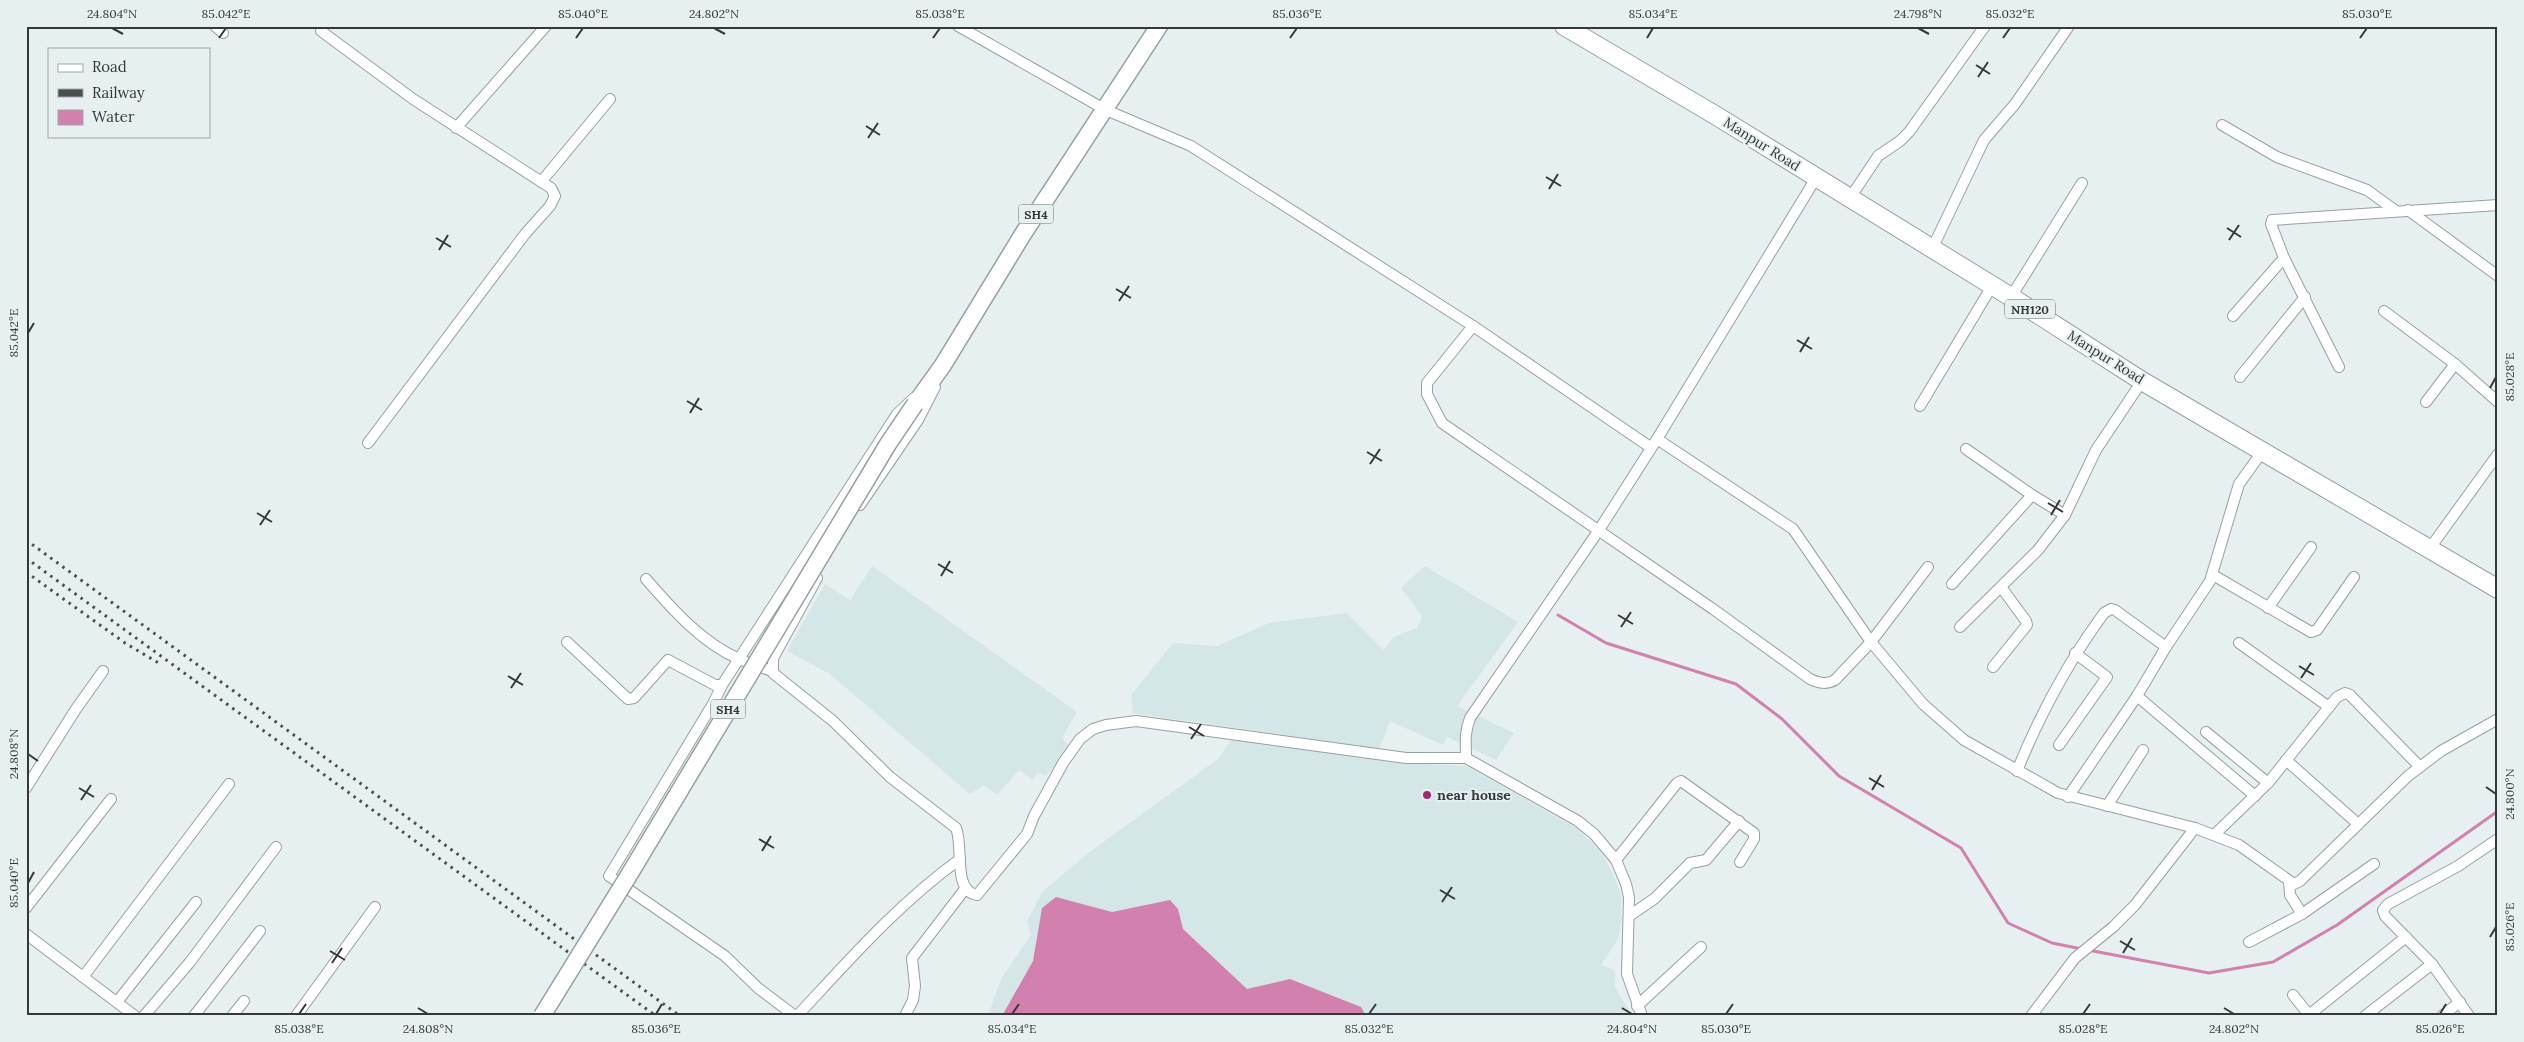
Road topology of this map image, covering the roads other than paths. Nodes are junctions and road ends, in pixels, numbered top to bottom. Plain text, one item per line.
1 (546, 26) edge
2 (958, 26) edge
3 (1159, 26) edge
4 (1564, 26) edge
5 (1984, 26) edge
6 (2069, 26) edge
7 (321, 32) dead end
8 (610, 99) dead end
9 (1106, 110) junction
10 (2222, 125) dead end
11 (456, 128) junction
12 (1816, 178) junction
13 (541, 182) junction
14 (2082, 183) dead end
15 (1850, 198) junction
16 (2498, 205) edge
17 (2408, 210) junction
18 (2396, 211) junction
19 (1932, 249) junction
20 (2284, 258) junction
21 (2498, 276) edge
22 (1992, 286) junction
23 (2305, 296) junction
24 (2011, 297) junction
25 (2384, 311) dead end
26 (2233, 316) dead end
27 (1472, 326) junction
28 (943, 364) junction
29 (2455, 364) junction
30 (2339, 367) dead end
31 (2240, 377) dead end
32 (2142, 381) junction
33 (919, 398) junction
34 (2426, 402) dead end
35 (2498, 402) edge
36 (1920, 406) dead end
37 (1657, 438) junction
38 (368, 443) dead end
39 (1650, 447) junction
40 (1966, 449) dead end
41 (2262, 452) junction
42 (2498, 454) edge
43 (2032, 495) junction
44 (2065, 514) junction
45 (1598, 530) junction
46 (2311, 547) dead end
47 (2430, 548) junction
48 (1928, 567) dead end
49 (2213, 575) junction
50 (2354, 577) dead end
51 (646, 579) dead end
52 (1952, 584) dead end
53 (2496, 584) edge
54 (2001, 587) junction
55 (2268, 608) junction
56 (1960, 627) dead end
57 (567, 642) dead end
58 (1871, 642) junction
59 (2238, 644) dead end
60 (2166, 646) junction
61 (2075, 653) junction
62 (739, 659) junction
63 (1993, 667) dead end
64 (103, 671) dead end
65 (772, 671) junction
66 (722, 685) junction
67 (2137, 696) junction
68 (2330, 707) junction
69 (2498, 719) edge
70 (2206, 732) dead end
71 (2059, 745) dead end
72 (2143, 750) dead end
73 (1466, 758) junction
74 (2286, 760) junction
75 (2420, 767) junction
76 (2017, 771) junction
77 (2268, 783) junction
78 (229, 784) dead end
79 (26, 788) edge
80 (2068, 796) junction
81 (2255, 796) junction
82 (110, 799) dead end
83 (2107, 806) junction
84 (1739, 821) junction
85 (2358, 824) junction
86 (2195, 828) junction
87 (2214, 835) junction
88 (2498, 840) edge
89 (276, 847) dead end
90 (960, 859) junction
91 (1616, 860) junction
92 (1740, 862) dead end
93 (2374, 864) dead end
94 (2289, 882) junction
95 (965, 889) junction
96 (196, 902) dead end
97 (374, 907) dead end
98 (26, 908) edge
99 (2302, 914) junction
100 (1630, 916) junction
101 (260, 931) dead end
102 (26, 934) edge
103 (2406, 938) junction
104 (2249, 942) dead end
105 (1701, 947) dead end
106 (2432, 964) junction
107 (83, 976) junction
108 (2293, 996) dead end
109 (244, 1001) dead end
110 (117, 1002) junction
111 (2460, 1002) junction
112 (1637, 1006) junction
113 (2310, 1015) edge
114 (135, 1016) edge
115 (144, 1016) edge
116 (194, 1016) edge
117 (232, 1016) edge
118 (296, 1016) edge
119 (542, 1016) edge
120 (796, 1016) edge
121 (905, 1016) edge
122 (1642, 1016) edge
123 (2031, 1016) edge
124 (2365, 1016) edge
125 (2442, 1016) edge
126 (2469, 1016) edge

1 - 11 street
2 - 9 street
3 - 9 main road, SH4
4 - 12 highway, Manpur Road / NH120
5 - 15 street
6 - 19 street
7 - 11 street
8 - 13 street
9 - 27 street
9 - 28 main road, SH4
10 - 18 street
11 - 13 street
12 - 15 highway, Manpur Road / NH120
12 - 37 street
13 - 38 street
14 - 24 street
15 - 19 highway, Manpur Road / NH120
16 - 17 street
17 - 18 street
17 - 21 street
18 - 20 street
19 - 22 highway, Manpur Road / NH120
20 - 23 street
20 - 26 street
22 - 24 highway, Manpur Road / NH120
22 - 36 street
23 - 30 street
23 - 31 street
24 - 32 highway, Manpur Road / NH120
25 - 29 street
27 - 39 street
27 - 45 street
28 - 33 main road, SH4
28 - 65 street
29 - 34 street
29 - 35 street
32 - 41 highway, Manpur Road / NH120
32 - 44 street
33 - 62 street
33 - 119 main road, SH4, bridge
37 - 39 street
37 - 58 street
39 - 45 street
40 - 43 street
41 - 47 highway, Manpur Road / NH120
41 - 49 street
42 - 47 street
43 - 44 street
43 - 52 street
44 - 54 street
45 - 58 street
45 - 73 street
46 - 55 street
47 - 53 highway, Manpur Road / NH120
48 - 58 street
49 - 55 street
49 - 60 street
50 - 55 street
51 - 62 street
54 - 56 street
54 - 63 street
57 - 66 street
58 - 76 street
59 - 68 street
60 - 61 street
60 - 67 street
61 - 71 street
61 - 76 street
62 - 65 street
62 - 66 street
64 - 79 street
65 - 90 street
66 - 120 street
67 - 80 street
67 - 81 street
68 - 74 street
68 - 75 street
69 - 75 street
70 - 77 street
72 - 83 street
73 - 91 street
73 - 95 street
74 - 77 street
74 - 85 street
75 - 85 street
76 - 80 street
77 - 81 street
78 - 107 street
80 - 83 street
81 - 87 street
82 - 98 street
83 - 86 street
84 - 91 street
84 - 92 street
84 - 100 street
85 - 94 street
86 - 87 street
86 - 123 street
87 - 94 street
88 - 103 street
89 - 115 street
90 - 95 street
90 - 120 street
91 - 100 street
93 - 99 street
94 - 99 street
95 - 121 street
96 - 110 street
97 - 118 street
99 - 104 street
100 - 112 street
101 - 116 street
102 - 107 street
103 - 106 street
103 - 113 street
105 - 112 street
106 - 111 street
106 - 124 street
107 - 110 street
108 - 113 street
109 - 117 street
110 - 114 street
111 - 125 street
111 - 126 street
112 - 122 street

